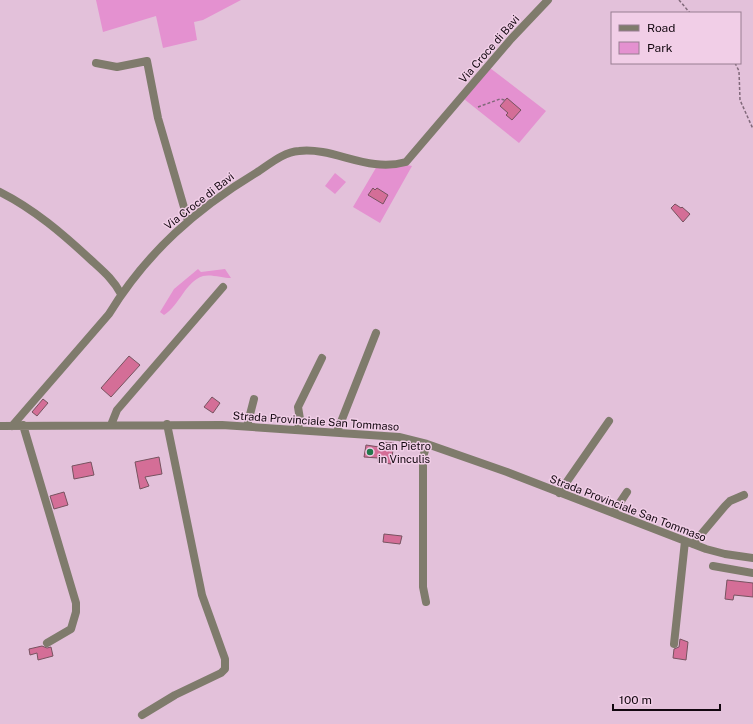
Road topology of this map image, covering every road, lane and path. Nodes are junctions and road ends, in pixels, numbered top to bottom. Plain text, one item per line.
1 (548, 0) edge
2 (679, 0) edge
3 (689, 12) edge
4 (96, 63) dead end
5 (736, 64) edge
6 (505, 100) dead end
7 (478, 107) dead end
8 (753, 129) edge
9 (0, 192) edge
10 (188, 221) junction
11 (222, 287) dead end
12 (121, 294) junction
13 (376, 333) dead end
14 (322, 358) dead end
15 (254, 399) dead end
16 (609, 421) dead end
17 (167, 424) junction
18 (111, 425) junction
19 (0, 426) edge
20 (12, 426) junction
21 (23, 426) junction
22 (247, 426) junction
23 (298, 429) junction
24 (337, 432) junction
25 (427, 444) junction
26 (627, 492) dead end
27 (559, 493) junction
28 (744, 494) dead end
29 (613, 513) junction
30 (689, 543) junction
31 (753, 558) edge
32 (713, 566) dead end
33 (753, 573) edge
34 (426, 602) dead end
35 (47, 643) dead end
36 (674, 644) dead end
37 (142, 715) dead end

1 - 10 street, Via Croce di Bavi
2 - 3 path
4 - 10 street
5 - 8 path
6 - 7 path
9 - 12 street
10 - 12 street, Via Croce di Bavi
11 - 18 street
12 - 20 street, Via Croce di Bavi
13 - 24 street
14 - 23 street
15 - 22 street
16 - 27 street
17 - 18 street, Strada Provinciale San Tommaso
17 - 22 street, Strada Provinciale San Tommaso
17 - 37 street
18 - 21 street, Strada Provinciale San Tommaso
19 - 20 street, Strada Provinciale San Tommaso
20 - 21 street, Strada Provinciale San Tommaso
21 - 35 street
22 - 23 street, Strada Provinciale San Tommaso
23 - 24 street, Strada Provinciale San Tommaso
24 - 25 street, Strada Provinciale San Tommaso
25 - 27 street, Strada Provinciale San Tommaso
25 - 34 street
26 - 29 street
27 - 29 street, Strada Provinciale San Tommaso
28 - 30 street
29 - 30 street, Strada Provinciale San Tommaso
30 - 31 street, Strada Provinciale San Tommaso
30 - 36 street
32 - 33 street

